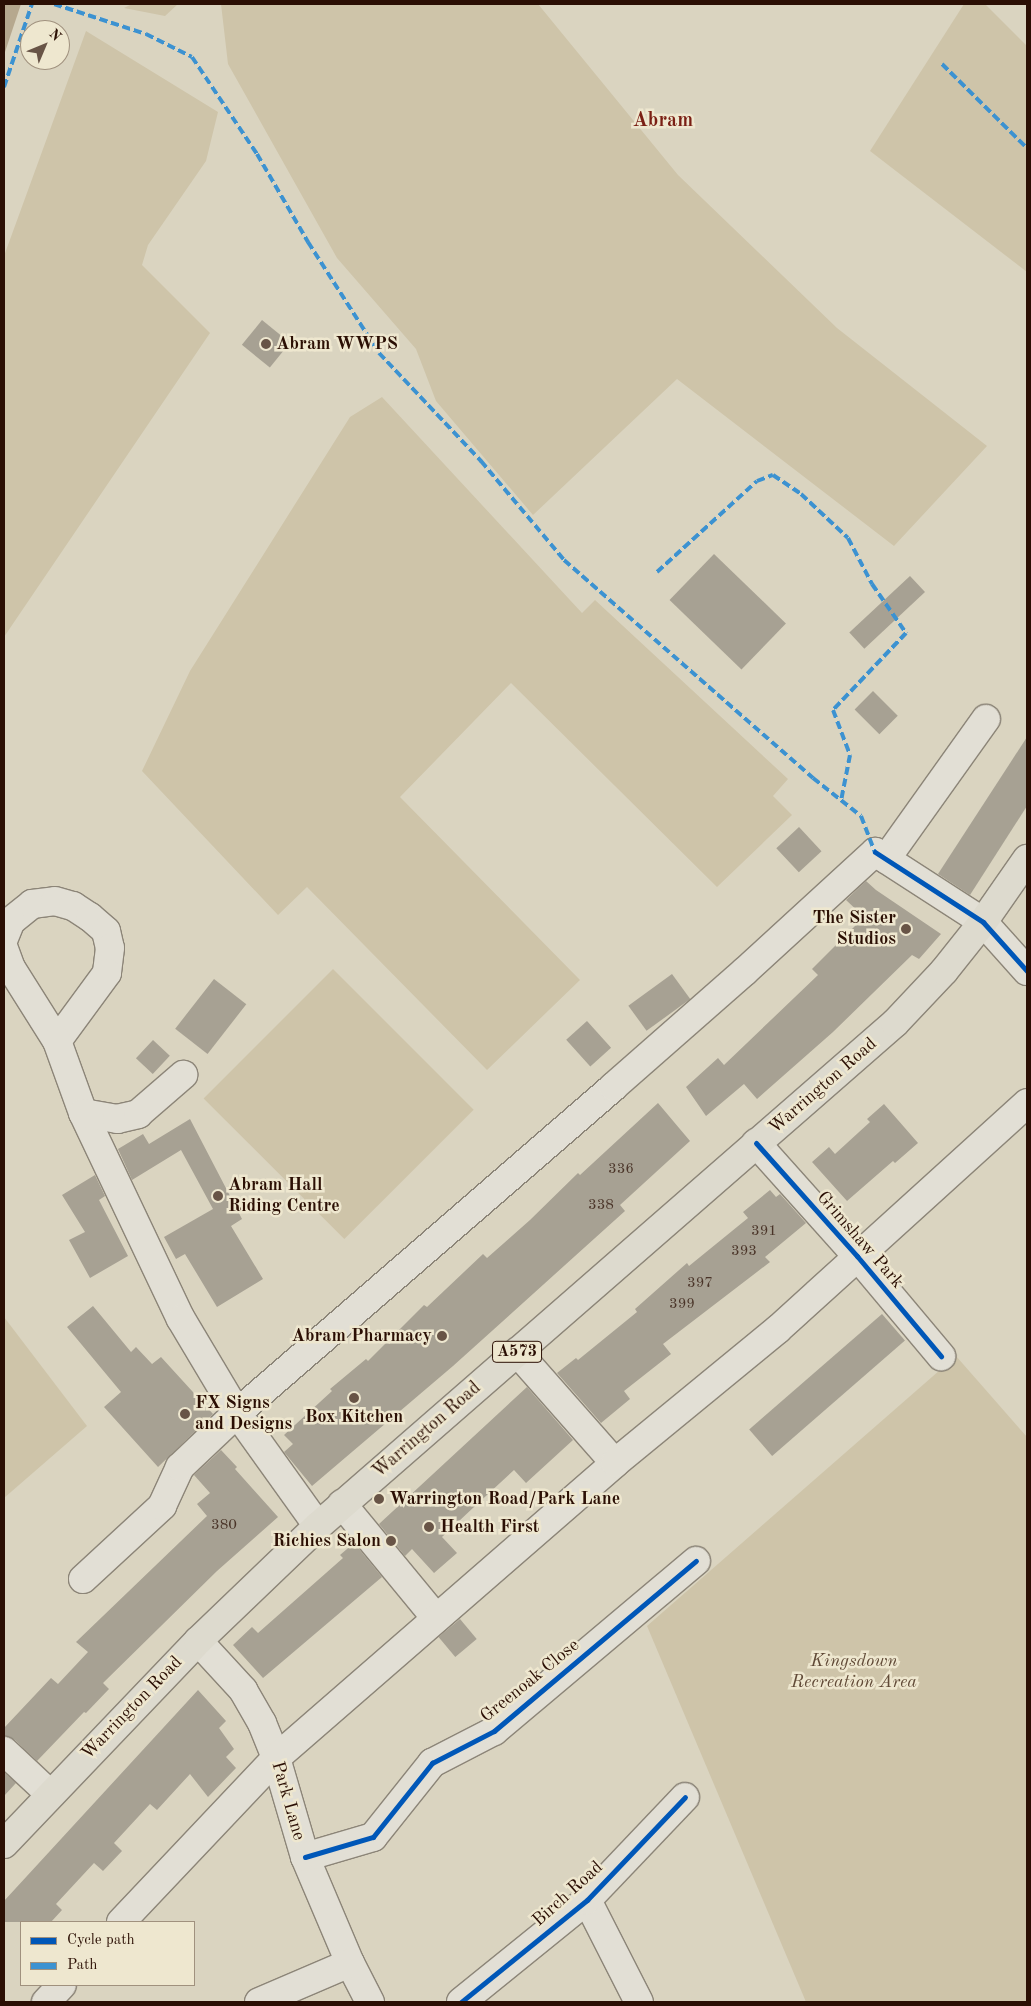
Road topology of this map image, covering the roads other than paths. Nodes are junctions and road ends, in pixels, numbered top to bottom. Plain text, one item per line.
1 (986, 719) dead end
2 (880, 855) junction
3 (1027, 859) edge
4 (983, 922) junction
5 (4, 938) edge
6 (4, 949) edge
7 (1027, 971) edge
8 (57, 1041) junction
9 (183, 1075) dead end
10 (1027, 1102) edge
11 (83, 1113) junction
12 (756, 1143) junction
13 (857, 1256) junction
14 (517, 1352) junction
15 (941, 1356) dead end
16 (238, 1412) junction
17 (615, 1463) junction
18 (342, 1504) junction
19 (318, 1526) junction
20 (696, 1561) dead end
21 (83, 1579) dead end
22 (436, 1618) junction
23 (198, 1641) junction
24 (4, 1751) edge
25 (276, 1758) junction
26 (50, 1794) junction
27 (685, 1797) dead end
28 (4, 1844) edge
29 (304, 1857) junction
30 (586, 1900) junction
31 (121, 1921) edge
32 (350, 1963) junction
33 (61, 1986) edge
34 (46, 2002) edge
35 (259, 2002) edge
36 (370, 2002) edge
37 (461, 2002) edge
38 (639, 2002) edge

1 - 2 street
2 - 4 street
2 - 16 street
3 - 4 main road, Warrington Road / A573
4 - 7 street
4 - 12 main road, Warrington Road / A573
5 - 8 street
6 - 8 street
8 - 11 street
9 - 11 street
10 - 13 street
11 - 16 street
12 - 13 street, Grimshaw Park
12 - 14 main road, Warrington Road / A573
13 - 15 street, Grimshaw Park
13 - 17 street
14 - 17 street
14 - 18 main road, Warrington Road / A573
16 - 19 street
16 - 21 street
17 - 22 street
18 - 19 main road, Warrington Road / A573
18 - 22 street
19 - 23 main road, Warrington Road / A573
20 - 29 street, Greenoak Close
22 - 25 street
23 - 25 street, Park Lane
23 - 26 main road, Warrington Road / A573
24 - 26 street
25 - 29 street, Park Lane
25 - 31 street
26 - 28 main road, Warrington Road / A573
27 - 30 street, Birch Road
29 - 32 street, Park Lane
30 - 37 street, Birch Road
30 - 38 street
32 - 35 street
32 - 36 street, Park Lane
33 - 34 street

